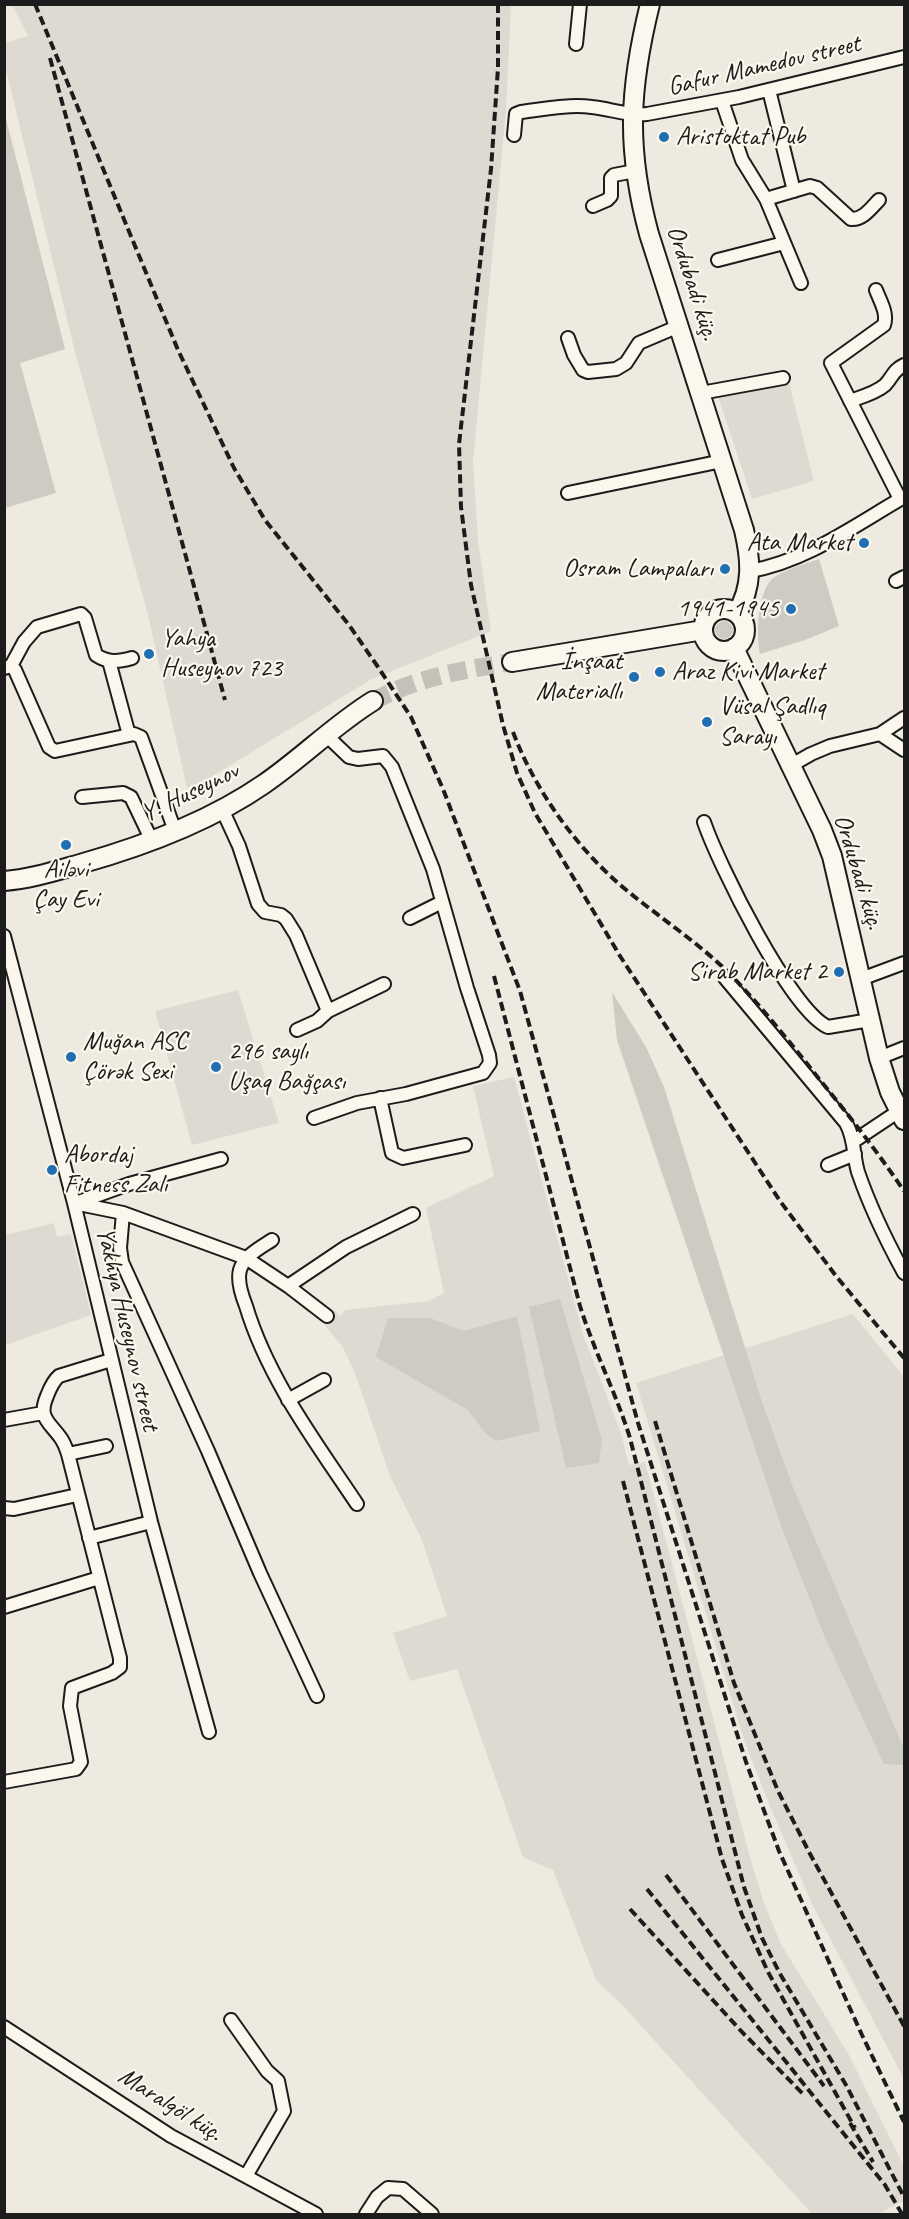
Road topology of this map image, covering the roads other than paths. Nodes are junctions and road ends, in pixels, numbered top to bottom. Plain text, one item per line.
1 (580, 4) edge
2 (650, 4) edge
3 (576, 44) dead end
4 (904, 57) edge
5 (769, 90) junction
6 (722, 101) junction
7 (632, 116) junction
8 (514, 135) dead end
9 (635, 171) junction
10 (794, 191) junction
11 (766, 200) junction
12 (879, 200) dead end
13 (593, 206) dead end
14 (784, 243) junction
15 (718, 260) dead end
16 (801, 283) dead end
17 (876, 290) dead end
18 (679, 326) junction
19 (568, 338) dead end
20 (904, 365) edge
21 (783, 378) dead end
22 (700, 393) junction
23 (850, 401) junction
24 (722, 461) junction
25 (568, 493) dead end
26 (902, 498) edge
27 (750, 571) junction
28 (737, 614) junction
29 (703, 630) junction
30 (734, 648) junction
31 (132, 658) dead end
32 (109, 661) junction
33 (512, 662) tunnel mouth
34 (8, 667) edge
35 (373, 700) tunnel mouth
36 (904, 718) edge
37 (880, 734) junction
38 (129, 735) junction
39 (326, 735) junction
40 (904, 750) edge
41 (790, 766) junction
42 (82, 797) dead end
43 (222, 809) junction
44 (704, 822) dead end
45 (175, 831) junction
46 (152, 841) junction
47 (4, 881) edge
48 (442, 902) junction
49 (410, 918) dead end
50 (4, 936) edge
51 (904, 963) edge
52 (725, 978) dead end
53 (861, 980) junction
54 (384, 984) dead end
55 (328, 1011) junction
56 (870, 1020) junction
57 (297, 1030) dead end
58 (904, 1048) edge
59 (879, 1058) junction
60 (380, 1098) junction
61 (902, 1116) edge
62 (314, 1118) dead end
63 (465, 1145) dead end
64 (854, 1147) junction
65 (221, 1159) dead end
66 (828, 1166) dead end
67 (74, 1203) junction
68 (123, 1213) junction
69 (413, 1214) dead end
70 (272, 1240) dead end
71 (246, 1258) junction
72 (904, 1273) edge
73 (288, 1286) junction
74 (327, 1316) dead end
75 (111, 1360) junction
76 (324, 1380) dead end
77 (288, 1400) junction
78 (43, 1413) junction
79 (4, 1420) edge
80 (106, 1446) dead end
81 (68, 1454) junction
82 (78, 1495) junction
83 (357, 1504) dead end
84 (4, 1508) edge
85 (151, 1522) junction
86 (89, 1538) junction
87 (99, 1578) junction
88 (4, 1607) edge
89 (317, 1696) dead end
90 (209, 1732) dead end
91 (4, 1782) edge
92 (231, 2020) dead end
93 (4, 2027) edge
94 (246, 2176) junction
95 (316, 2214) edge
96 (366, 2214) edge
97 (432, 2214) edge

1 - 3 street
2 - 7 main road, Ordubadi küç.
4 - 5 street, Gafur Mamedov street
5 - 6 street, Gafur Mamedov street
5 - 10 street
6 - 7 street, Gafur Mamedov street
6 - 11 street
7 - 8 street
7 - 9 main road, Ordubadi küç.
9 - 13 street
9 - 18 main road, Ordubadi küç.
10 - 11 street
10 - 12 street
11 - 14 street
14 - 15 street
14 - 16 street
17 - 23 street
18 - 19 street
18 - 22 main road, Ordubadi küç.
20 - 23 street
21 - 22 street
22 - 24 main road, Ordubadi küç.
23 - 26 street
24 - 25 street
24 - 27 main road, Ordubadi küç.
26 - 27 street
27 - 28 main road, Ordubadi küç.
28 - 29 main road
28 - 30 main road
29 - 30 main road
29 - 33 main road
30 - 41 main road, Ordubadi küç.
31 - 32 street
32 - 34 street
32 - 38 street
34 - 38 street
35 - 39 main road, Y. Huseynov
36 - 37 street
37 - 40 street
37 - 41 street
38 - 45 street
39 - 43 main road, Y. Huseynov
39 - 48 street
41 - 53 main road, Ordubadi küç.
42 - 46 street
43 - 45 main road, Y. Huseynov
43 - 55 street
44 - 56 street
45 - 46 main road, Y. Huseynov
46 - 47 main road, Y. Huseynov
48 - 49 street
48 - 60 street
50 - 67 street, Yakhya Huseynov street
51 - 53 street
52 - 64 street
53 - 56 main road, Ordubadi küç.
54 - 55 street
55 - 57 street
56 - 59 main road, Ordubadi küç.
58 - 59 street
59 - 61 main road, Ordubadi küç.
60 - 62 street
60 - 63 street
61 - 64 street
64 - 66 street
64 - 72 street
65 - 67 street
67 - 68 street
67 - 75 street, Yakhya Huseynov street
68 - 71 street
68 - 89 street
69 - 73 street
70 - 71 street
71 - 73 street
71 - 77 street
73 - 74 street
75 - 78 street
75 - 85 street, Yakhya Huseynov street
76 - 77 street
77 - 83 street
78 - 79 street
78 - 81 street
80 - 81 street
81 - 82 street
82 - 84 street
82 - 86 street
85 - 86 street
85 - 90 street, Yakhya Huseynov street
86 - 87 street
87 - 88 street
87 - 91 street
92 - 94 street
93 - 94 street, Maralgöl küç.
94 - 95 street, Maralgöl küç.
96 - 97 street

